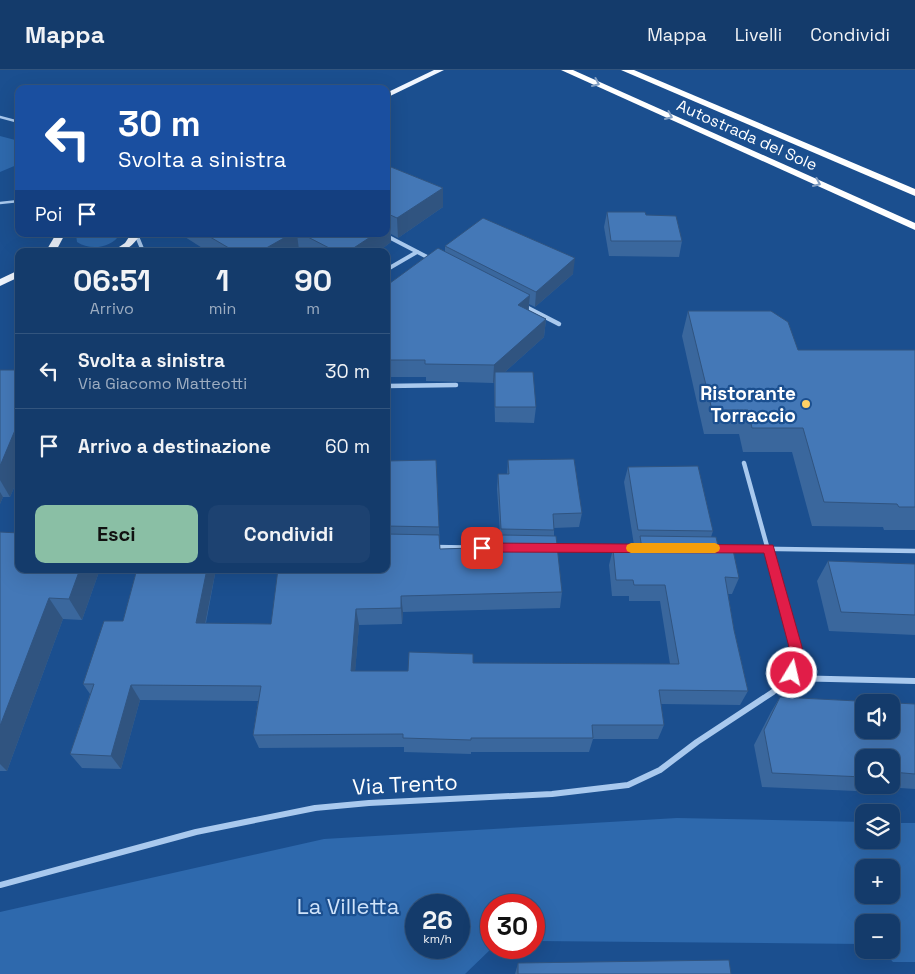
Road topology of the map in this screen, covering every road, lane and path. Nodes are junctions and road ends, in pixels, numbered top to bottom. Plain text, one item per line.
1 (440, 70) edge
2 (566, 70) edge
3 (626, 70) edge
4 (390, 94) edge
5 (0, 117) edge
6 (15, 121) edge
7 (915, 193) edge
8 (0, 202) edge
9 (15, 202) edge
10 (915, 227) edge
11 (134, 237) edge
12 (389, 237) edge
13 (123, 248) edge
14 (418, 252) junction
15 (435, 261) edge
16 (390, 268) edge
17 (15, 276) edge
18 (0, 282) edge
19 (515, 301) edge
20 (559, 324) dead end
21 (390, 386) edge
22 (456, 386) dead end
23 (744, 463) dead end
24 (426, 547) edge
25 (504, 548) edge
26 (543, 548) edge
27 (651, 548) edge
28 (710, 548) edge
29 (769, 548) junction
30 (915, 551) edge
31 (788, 678) junction
32 (915, 681) edge
33 (0, 884) edge

1 - 4 main road
2 -> 10 highway, Autostrada del Sole
3 - 7 highway, Autostrada del Sole
5 - 6 lane
8 - 9 lane
11 - 13 main road
12 - 14 street
14 - 15 street
14 - 16 street
17 - 18 main road
19 - 20 street
21 - 22 street
23 - 29 street
24 - 25 street
26 - 27 street
28 - 29 street
29 - 30 street
29 - 31 street
31 - 32 street
31 - 33 street, Via Trento

